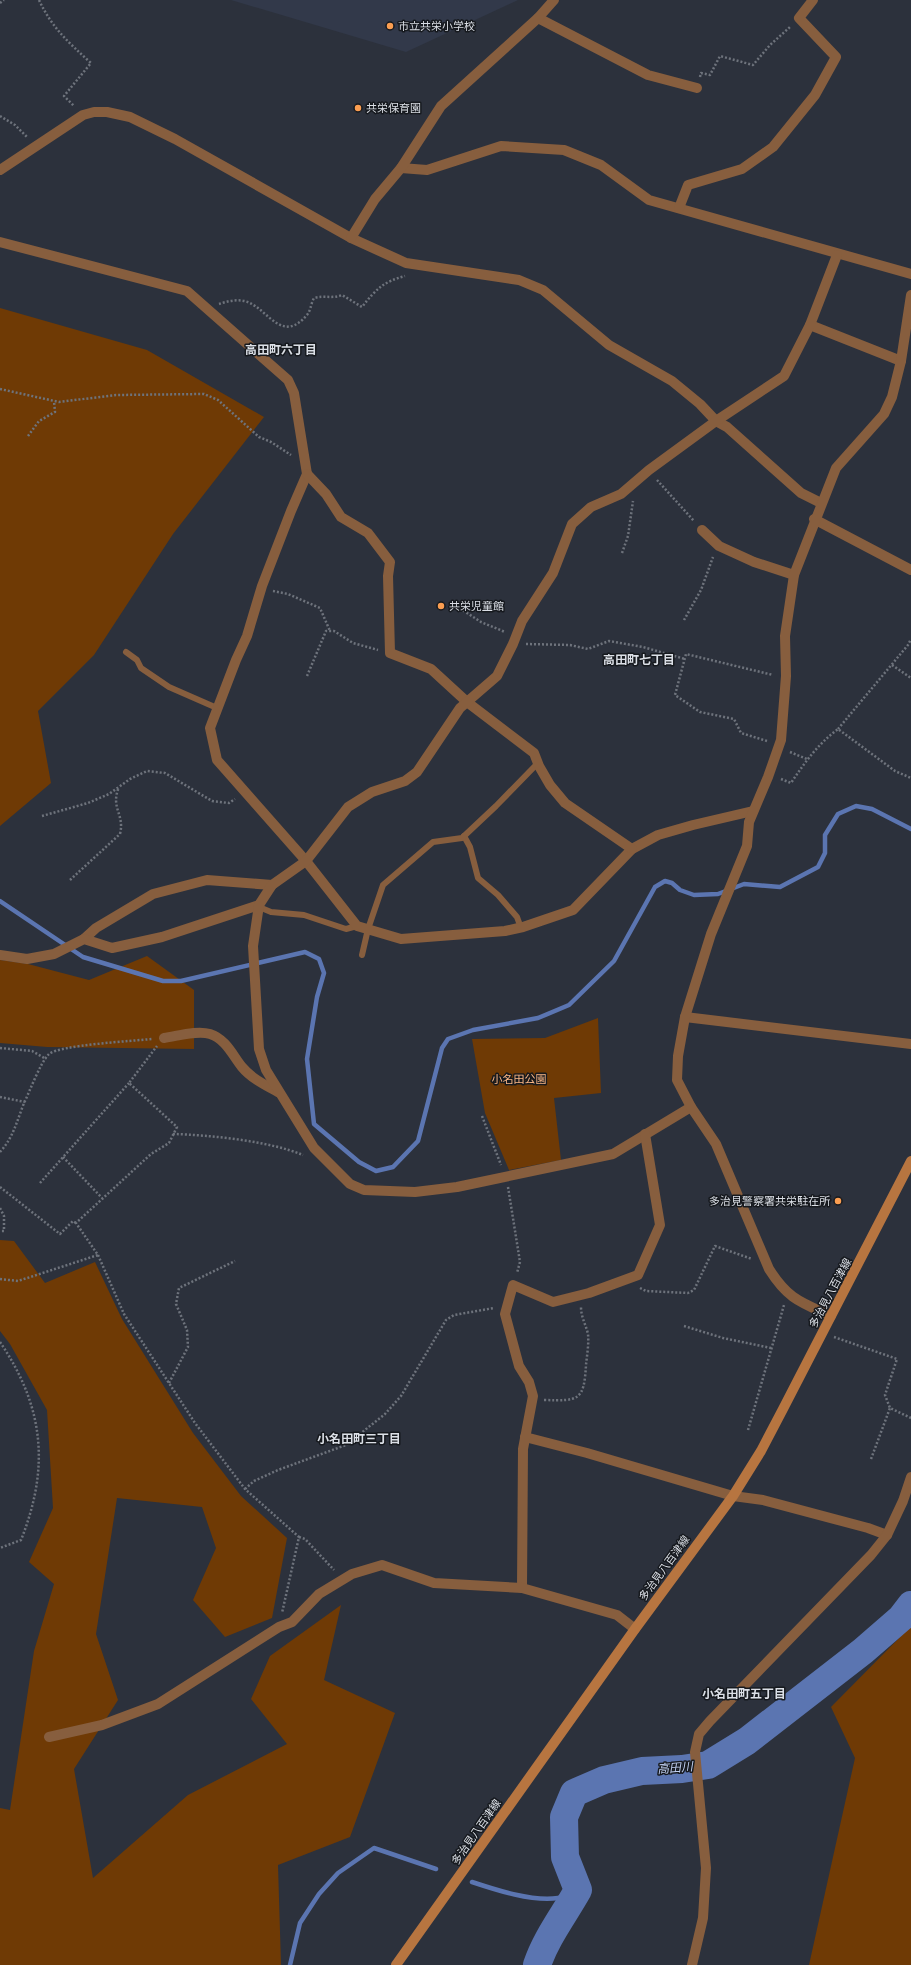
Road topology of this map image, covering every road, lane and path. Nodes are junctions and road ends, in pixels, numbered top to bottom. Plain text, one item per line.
1 (4, 0) edge
2 (39, 0) edge
3 (554, 0) edge
4 (813, 0) edge
5 (0, 3) edge
6 (538, 18) junction
7 (799, 18) junction
8 (697, 88) joint
9 (83, 115) junction
10 (0, 116) edge
11 (35, 146) junction
12 (401, 168) junction
13 (0, 170) edge
14 (679, 208) junction
15 (351, 238) junction
16 (0, 242) edge
17 (838, 255) junction
18 (911, 274) edge
19 (409, 275) dead end
20 (911, 295) edge
21 (207, 307) junction
22 (910, 308) edge
23 (810, 325) junction
24 (901, 361) junction
25 (0, 389) edge
26 (54, 401) junction
27 (716, 421) junction
28 (28, 436) dead end
29 (307, 470) junction
30 (649, 470) junction
31 (636, 482) junction
32 (821, 503) junction
33 (814, 519) junction
34 (702, 530) joint
35 (717, 544) junction
36 (622, 553) dead end
37 (911, 570) edge
38 (794, 576) junction
39 (262, 586) junction
40 (453, 604) dead end
41 (684, 620) dead end
42 (330, 631) junction
43 (911, 639) edge
44 (515, 640) junction
45 (126, 652) dead end
46 (390, 653) junction
47 (685, 659) junction
48 (892, 665) junction
49 (307, 676) dead end
50 (786, 676) junction
51 (911, 678) edge
52 (467, 702) junction
53 (218, 708) junction
54 (838, 729) junction
55 (780, 745) junction
56 (807, 759) junction
57 (538, 763) junction
58 (769, 774) junction
59 (911, 778) edge
60 (119, 786) junction
61 (245, 792) junction
62 (753, 811) junction
63 (42, 816) dead end
64 (464, 836) junction
65 (632, 848) junction
66 (306, 861) junction
67 (70, 880) dead end
68 (272, 885) junction
69 (259, 906) junction
70 (356, 926) junction
71 (521, 928) junction
72 (368, 929) junction
73 (81, 940) junction
74 (0, 955) edge
75 (362, 955) dead end
76 (685, 1016) junction
77 (164, 1038) junction
78 (911, 1044) edge
79 (0, 1048) edge
80 (46, 1059) junction
81 (129, 1083) junction
82 (278, 1092) junction
83 (0, 1097) edge
84 (25, 1102) junction
85 (691, 1107) junction
86 (482, 1116) dead end
87 (173, 1134) junction
88 (645, 1134) junction
89 (0, 1152) edge
90 (63, 1157) junction
91 (306, 1157) dead end
92 (911, 1161) edge
93 (506, 1177) junction
94 (40, 1183) dead end
95 (0, 1187) edge
96 (102, 1198) junction
97 (0, 1208) edge
98 (76, 1224) junction
99 (0, 1230) edge
100 (98, 1255) junction
101 (766, 1260) junction
102 (234, 1261) dead end
103 (0, 1279) edge
104 (626, 1279) junction
105 (513, 1285) junction
106 (787, 1293) junction
107 (582, 1295) junction
108 (508, 1305) junction
109 (831, 1316) junction
110 (684, 1326) dead end
111 (822, 1333) junction
112 (0, 1342) edge
113 (771, 1348) junction
114 (169, 1383) junction
115 (532, 1400) junction
116 (890, 1408) junction
117 (911, 1418) edge
118 (748, 1430) dead end
119 (525, 1437) junction
120 (871, 1459) dead end
121 (911, 1477) edge
122 (245, 1489) junction
123 (733, 1496) junction
124 (887, 1535) junction
125 (299, 1537) junction
126 (0, 1548) edge
127 (343, 1579) junction
128 (522, 1588) junction
129 (279, 1627) junction
130 (635, 1629) junction
131 (49, 1737) dead end
132 (396, 1965) edge
133 (692, 1965) edge

1 - 5 path
2 - 9 path
3 - 6 street
4 - 7 street
6 - 8 street
6 - 12 street
7 - 8 path
7 - 14 street
9 - 11 street
9 - 15 street
10 - 11 path
11 - 13 street
12 - 14 street
12 - 15 street
14 - 17 street
15 - 27 street
16 - 21 street
17 - 18 street
17 - 23 street
19 - 21 path
20 - 22 street
21 - 29 street
22 - 24 street
23 - 24 street
23 - 27 street
24 - 32 street
25 - 26 path
26 - 28 path
26 - 29 path
27 - 30 street
27 - 32 street
29 - 39 street
29 - 46 street
30 - 31 street
30 - 34 path
31 - 36 path
31 - 44 street
32 - 33 street
33 - 37 street
33 - 38 street
34 - 35 street
35 - 38 street
35 - 41 path
38 - 50 street
39 - 42 path
39 - 53 street
40 - 44 path
42 - 46 path
42 - 49 path
43 - 48 path
44 - 47 path
44 - 52 street
45 - 53 lane
46 - 52 street
47 - 50 path
47 - 55 path
48 - 51 path
48 - 54 path
50 - 55 street
52 - 57 street
52 - 66 street
53 - 61 street
54 - 56 path
54 - 59 path
55 - 56 path
55 - 58 street
56 - 58 path
57 - 64 lane
57 - 65 street
58 - 62 street
60 - 61 path
60 - 63 path
60 - 67 path
61 - 66 street
62 - 65 street
62 - 76 street
64 - 71 lane
64 - 72 lane
65 - 71 street
66 - 68 street
66 - 70 street
68 - 69 street
68 - 73 street
69 - 70 lane
69 - 73 street
69 - 82 street
70 - 72 street
71 - 72 street
72 - 75 lane
73 - 74 street
76 - 78 street
76 - 85 street
77 - 80 path
77 - 81 path
77 - 82 street
79 - 80 path
80 - 84 path
81 - 87 path
81 - 90 path
82 - 93 street
83 - 84 path
84 - 89 path
85 - 88 street
85 - 101 street
86 - 93 path
87 - 91 path
87 - 96 path
88 - 93 street
88 - 104 street
90 - 94 path
90 - 96 path
92 - 109 main road, 多治見八百津線
93 - 105 path
95 - 98 path
96 - 98 path
97 - 99 path
98 - 100 path
100 - 103 path
100 - 114 path
101 - 104 path
101 - 106 street
102 - 114 path
104 - 107 street
105 - 107 street
105 - 108 street
106 - 109 street
106 - 113 path
107 - 115 path
108 - 115 street
108 - 122 path
109 - 111 main road, 多治見八百津線
110 - 113 path
111 - 116 path
111 - 123 main road, 多治見八百津線
112 - 126 path
113 - 118 path
114 - 122 path
115 - 119 street
116 - 117 path
116 - 120 path
119 - 123 street
119 - 128 street
121 - 124 street
122 - 125 path
123 - 124 street
123 - 130 main road, 多治見八百津線
124 - 133 street
125 - 127 path
125 - 129 path
127 - 128 street
127 - 129 street
128 - 130 street
129 - 131 street
130 - 132 main road, 多治見八百津線

